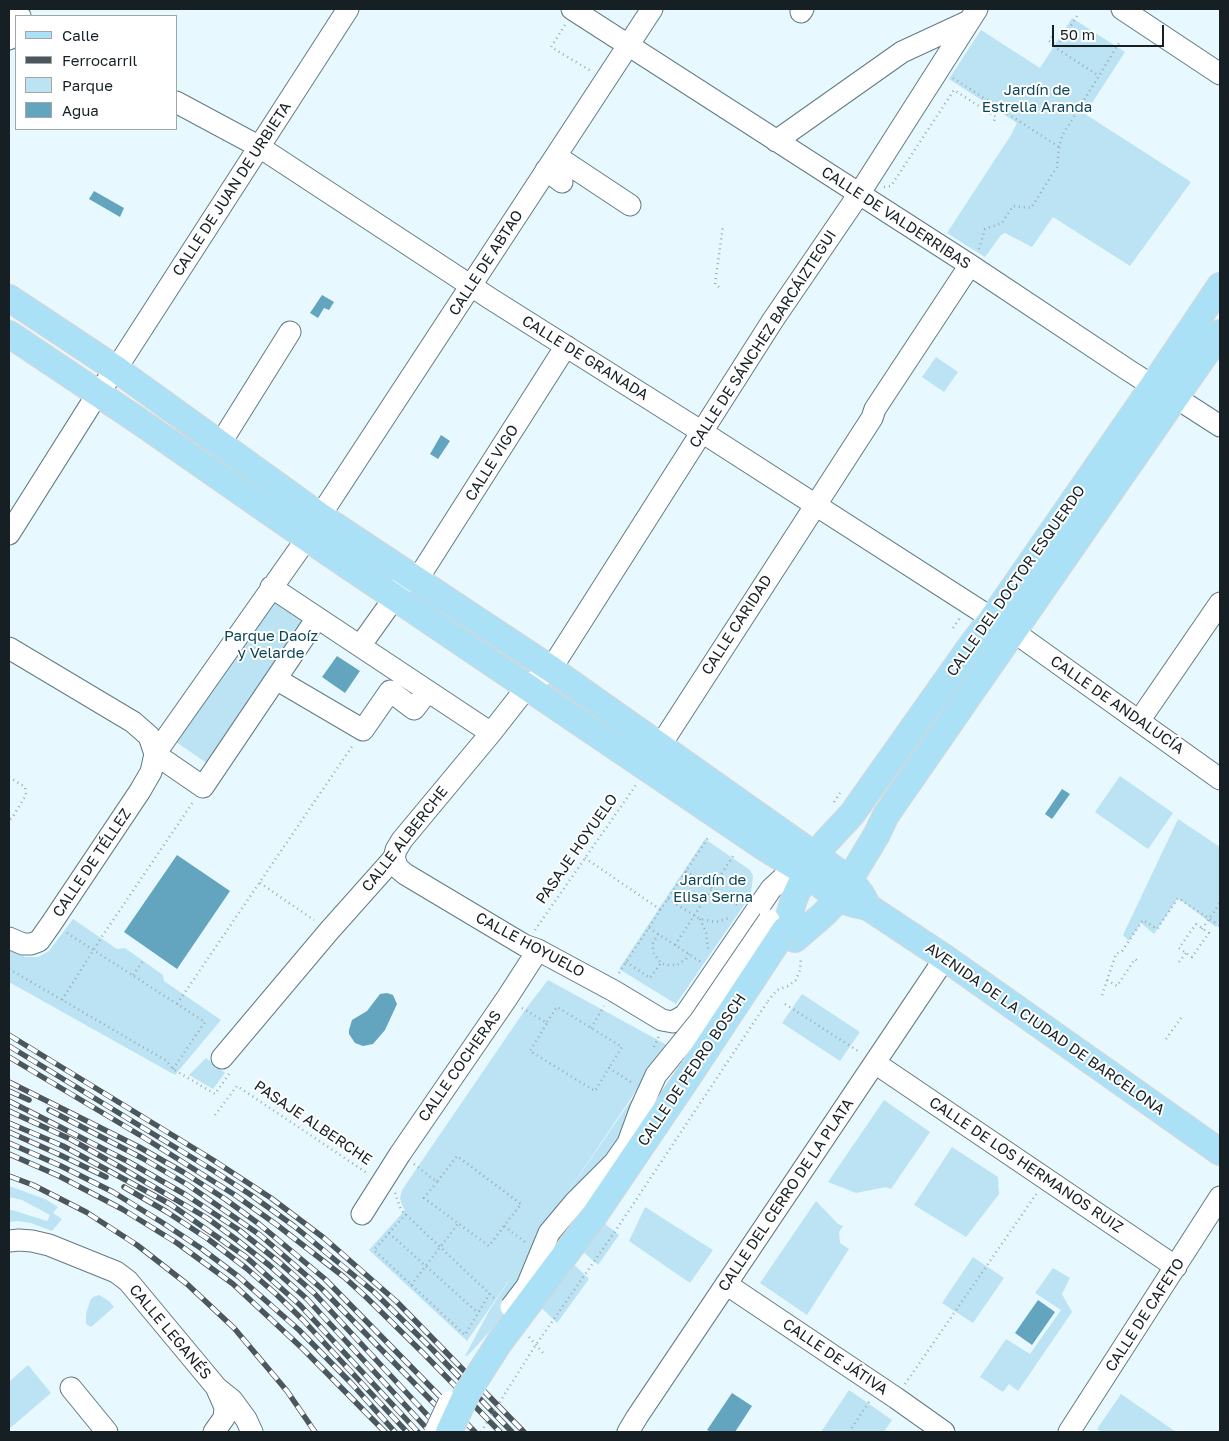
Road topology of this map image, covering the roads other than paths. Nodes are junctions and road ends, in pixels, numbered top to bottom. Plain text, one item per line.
1 (348, 9) edge
2 (652, 9) edge
3 (1122, 9) edge
4 (973, 15) edge
5 (569, 16) edge
6 (15, 28) edge
7 (9, 39) edge
8 (628, 45) junction
9 (1220, 74) edge
10 (178, 103) edge
11 (776, 141) junction
12 (258, 146) junction
13 (555, 169) junction
14 (859, 194) junction
15 (630, 205) dead end
16 (970, 265) junction
17 (471, 286) junction
18 (1220, 286) edge
19 (9, 298) edge
20 (290, 332) dead end
21 (1220, 333) edge
22 (9, 334) edge
23 (566, 346) junction
24 (116, 369) junction
25 (1164, 391) junction
26 (98, 393) junction
27 (1220, 426) edge
28 (702, 432) junction
29 (220, 444) junction
30 (815, 505) junction
31 (308, 528) junction
32 (9, 534) edge
33 (358, 572) junction
34 (417, 580) junction
35 (271, 587) junction
36 (395, 597) junction
37 (1220, 603) edge
38 (317, 618) junction
39 (1002, 625) junction
40 (360, 646) junction
41 (9, 648) edge
42 (551, 670) junction
43 (276, 679) junction
44 (527, 687) junction
45 (428, 691) junction
46 (1139, 722) junction
47 (587, 727) junction
48 (491, 733) junction
49 (660, 746) junction
50 (155, 754) junction
51 (1220, 778) edge
52 (816, 857) junction
53 (394, 858) junction
54 (843, 889) junction
55 (794, 899) junction
56 (788, 936) junction
57 (9, 938) edge
58 (536, 940) junction
59 (945, 958) junction
60 (875, 1063) junction
61 (225, 1066) road end
62 (1220, 1151) edge
63 (1220, 1197) edge
64 (362, 1214) dead end
65 (9, 1241) edge
66 (1176, 1267) junction
67 (726, 1284) junction
68 (71, 1388) dead end
69 (217, 1388) junction
70 (107, 1432) edge
71 (214, 1432) edge
72 (252, 1432) edge
73 (435, 1432) edge
74 (449, 1432) edge
75 (468, 1432) edge
76 (628, 1432) edge
77 (944, 1432) edge
78 (1070, 1432) edge

1 - 12 street, CALLE DE JUAN DE URBIETA
2 - 8 street, CALLE DE ABTAO
3 - 9 street
4 - 11 street
4 - 14 street, CALLE DE SÁNCHEZ BARCÁIZTEGUI
5 - 8 street, CALLE DE VALDERRIBAS
6 - 7 street
8 - 11 street, CALLE DE VALDERRIBAS
8 - 13 street, CALLE DE ABTAO
10 - 12 street, CALLE DE GRANADA
11 - 14 street, CALLE DE VALDERRIBAS
12 - 17 street, CALLE DE GRANADA
12 - 24 street, CALLE DE JUAN DE URBIETA
13 - 15 street
13 - 17 street, CALLE DE ABTAO
14 - 16 street, CALLE DE VALDERRIBAS
14 - 28 street, CALLE DE SÁNCHEZ BARCÁIZTEGUI
16 - 25 street, CALLE DE VALDERRIBAS
16 - 30 street, CALLE CARIDAD
17 - 23 street, CALLE DE GRANADA
17 - 31 street, CALLE DE ABTAO
18 - 25 main road, CALLE DEL DOCTOR ESQUERDO
19 - 24 main road, AVENIDA DE LA CIUDAD DE BARCELONA
20 - 29 street
21 - 25 main road, CALLE DEL DOCTOR ESQUERDO
22 - 26 main road, AVENIDA DE LA CIUDAD DE BARCELONA
23 - 28 street, CALLE DE GRANADA
23 - 34 street, CALLE VIGO
24 - 26 street
24 - 29 main road, AVENIDA DE LA CIUDAD DE BARCELONA
25 - 27 street, CALLE DE VALDERRIBAS
25 - 39 main road, CALLE DEL DOCTOR ESQUERDO
26 - 31 main road, AVENIDA DE LA CIUDAD DE BARCELONA
26 - 32 street
28 - 30 street, CALLE DE GRANADA
28 - 42 street, CALLE DE SÁNCHEZ BARCÁIZTEGUI
29 - 31 main road, AVENIDA DE LA CIUDAD DE BARCELONA
30 - 39 street, CALLE DE GRANADA
30 - 49 street, CALLE CARIDAD
31 - 33 main road, AVENIDA DE LA CIUDAD DE BARCELONA
31 - 34 main road, AVENIDA DE LA CIUDAD DE BARCELONA
31 - 35 street, CALLE DE TÉLLEZ
33 - 34 street, AVENIDA DE LA CIUDAD DE BARCELONA
33 - 36 main road, AVENIDA DE LA CIUDAD DE BARCELONA
34 - 42 main road, AVENIDA DE LA CIUDAD DE BARCELONA
35 - 38 street
35 - 50 street, CALLE DE TÉLLEZ
36 - 40 street
36 - 44 main road, AVENIDA DE LA CIUDAD DE BARCELONA
37 - 46 street
38 - 40 street
38 - 43 street
39 - 46 street, CALLE DE ANDALUCÍA
39 - 52 main road, CALLE DEL DOCTOR ESQUERDO
39 - 54 main road, CALLE DEL DOCTOR ESQUERDO
40 - 45 street
41 - 50 street
42 - 44 street
42 - 49 main road, AVENIDA DE LA CIUDAD DE BARCELONA
43 - 45 street
43 - 50 street
44 - 47 main road, AVENIDA DE LA CIUDAD DE BARCELONA
44 - 48 street, CALLE ALBERCHE
45 - 48 street
46 - 51 street, CALLE DE ANDALUCÍA
47 - 49 street, AVENIDA DE LA CIUDAD DE BARCELONA
47 - 52 main road, AVENIDA DE LA CIUDAD DE BARCELONA
48 - 53 street, CALLE ALBERCHE
49 - 52 main road, AVENIDA DE LA CIUDAD DE BARCELONA
50 - 57 street, CALLE DE TÉLLEZ
52 - 54 main road, AVENIDA DE LA CIUDAD DE BARCELONA
52 - 55 main road, CALLE DE PEDRO BOSCH
52 - 58 street, CALLE HOYUELO
53 - 58 street, CALLE HOYUELO
53 - 61 street, CALLE ALBERCHE
54 - 55 main road
54 - 56 main road, CALLE DE PEDRO BOSCH
54 - 59 main road, AVENIDA DE LA CIUDAD DE BARCELONA
55 - 56 main road, CALLE DE PEDRO BOSCH
56 - 73 street, CALLE DE PEDRO BOSCH, bridge
56 - 74 main road, CALLE DE PEDRO BOSCH, bridge
56 - 75 main road, CALLE DE PEDRO BOSCH
58 - 64 street, CALLE COCHERAS
59 - 60 street, CALLE DEL CERRO DE LA PLATA
59 - 62 main road, AVENIDA DE LA CIUDAD DE BARCELONA
60 - 66 street, CALLE DE LOS HERMANOS RUIZ
60 - 67 street, CALLE DEL CERRO DE LA PLATA
63 - 66 street, CALLE DE CAFETO
65 - 69 street, CALLE LEGANÉS
66 - 78 street, CALLE DE CAFETO
67 - 76 street, CALLE DEL CERRO DE LA PLATA
67 - 77 street, CALLE DE JÁTIVA
68 - 70 street
69 - 71 street
69 - 72 street

